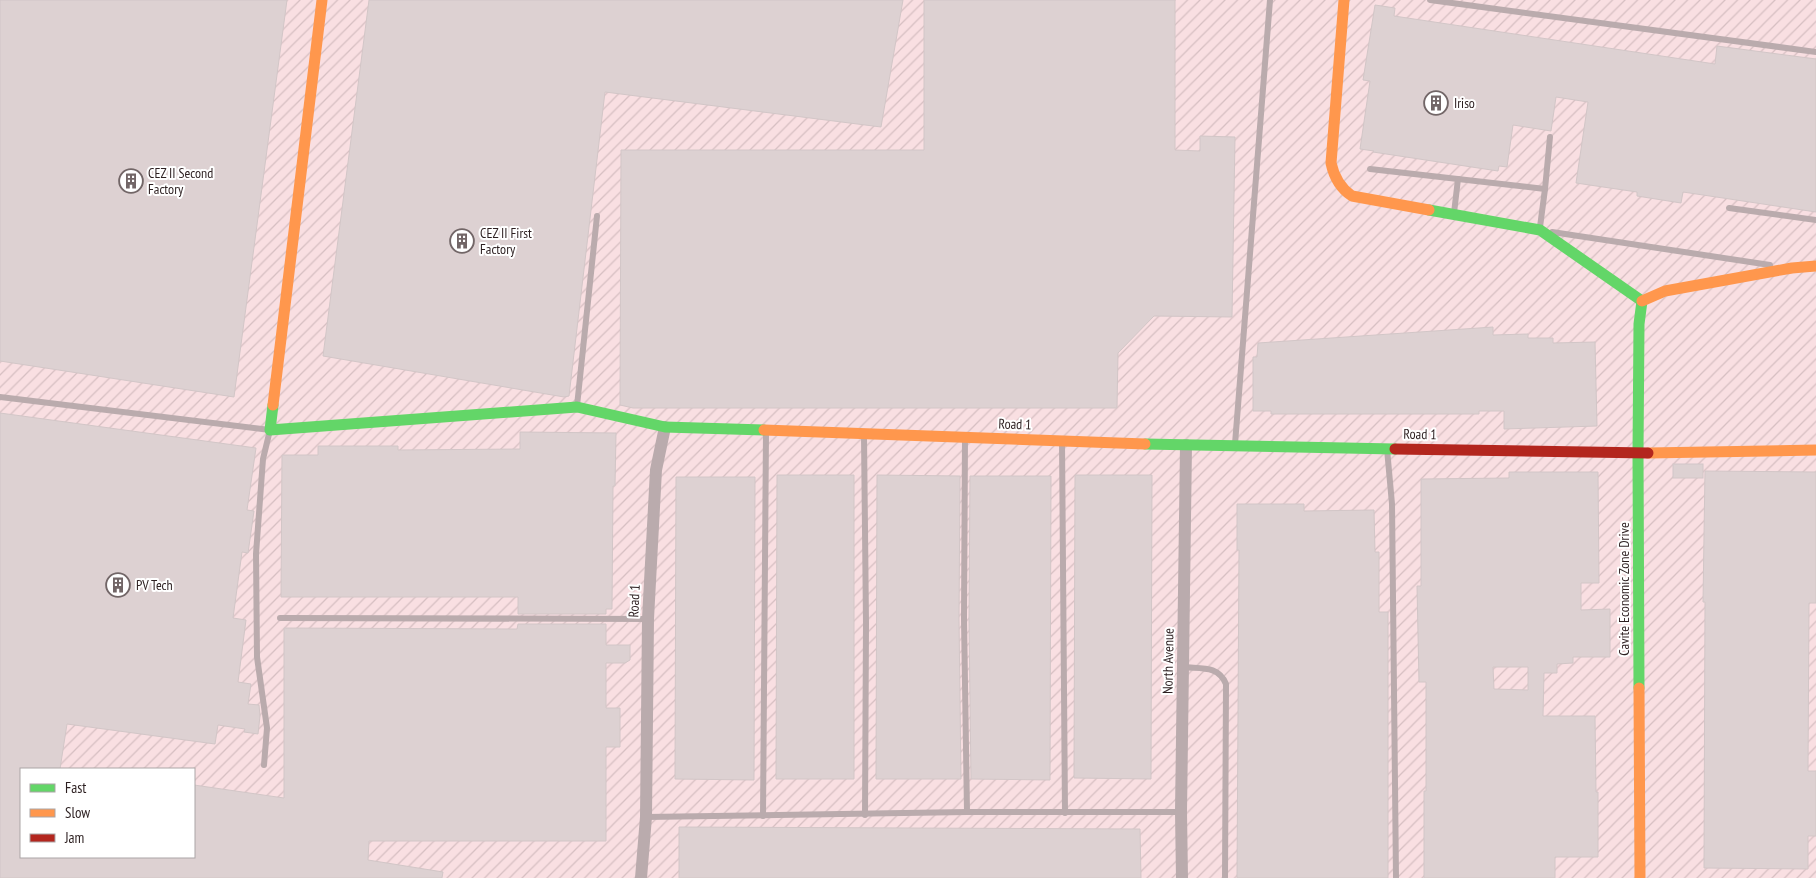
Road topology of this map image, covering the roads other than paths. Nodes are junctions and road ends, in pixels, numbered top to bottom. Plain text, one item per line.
1 (322, 0) edge
2 (1270, 0) edge
3 (1344, 0) edge
4 (1430, 0) edge
5 (1816, 52) edge
6 (1550, 137) dead end
7 (1370, 169) dead end
8 (1458, 179) junction
9 (1545, 189) junction
10 (1729, 208) dead end
11 (1454, 215) junction
12 (597, 216) dead end
13 (1816, 220) edge
14 (1540, 230) junction
15 (1816, 266) edge
16 (1792, 268) junction
17 (1642, 300) junction
18 (0, 397) edge
19 (577, 407) junction
20 (666, 427) junction
21 (270, 430) junction
22 (766, 430) junction
23 (864, 434) junction
24 (965, 437) junction
25 (1062, 440) junction
26 (1186, 444) junction
27 (1235, 445) junction
28 (1387, 448) junction
29 (1816, 450) edge
30 (1638, 453) junction
31 (280, 618) dead end
32 (648, 619) junction
33 (1183, 667) junction
34 (264, 765) dead end
35 (967, 812) junction
36 (1181, 812) junction
37 (1065, 813) junction
38 (865, 815) junction
39 (763, 816) junction
40 (646, 817) junction
41 (641, 878) edge
42 (1182, 878) edge
43 (1225, 878) edge
44 (1396, 878) edge
45 (1640, 878) edge

1 - 21 street
2 - 27 lane
3 - 11 street
4 - 5 lane
6 - 9 lane
7 - 8 lane
8 - 9 lane
8 - 11 lane
9 - 14 lane
10 - 13 lane
11 - 14 street
12 - 19 lane
14 - 16 lane
14 - 17 street
15 - 16 street
16 - 17 street
17 - 30 street, Cavite Economic Zone Drive
18 - 21 lane
19 - 20 street
19 - 21 street
20 - 22 street, Road 1
20 - 32 street, Road 1
21 - 34 lane
22 - 23 street, Road 1
22 - 39 lane
23 - 24 street, Road 1
23 - 38 lane
24 - 25 street, Road 1
24 - 35 lane
25 - 26 street, Road 1
25 - 37 lane
26 - 27 street, Road 1
26 - 33 street, North Avenue
27 - 28 street, Road 1
28 - 30 street, Road 1
28 - 44 lane
29 - 30 street, Road 1
30 - 45 street, Cavite Economic Zone Drive
31 - 32 lane
32 - 40 street, Road 1
33 - 36 street, North Avenue
33 - 43 lane
35 - 37 lane
35 - 38 lane
36 - 37 lane
36 - 42 street, North Avenue
38 - 39 lane
39 - 40 lane
40 - 41 street, Road 1

